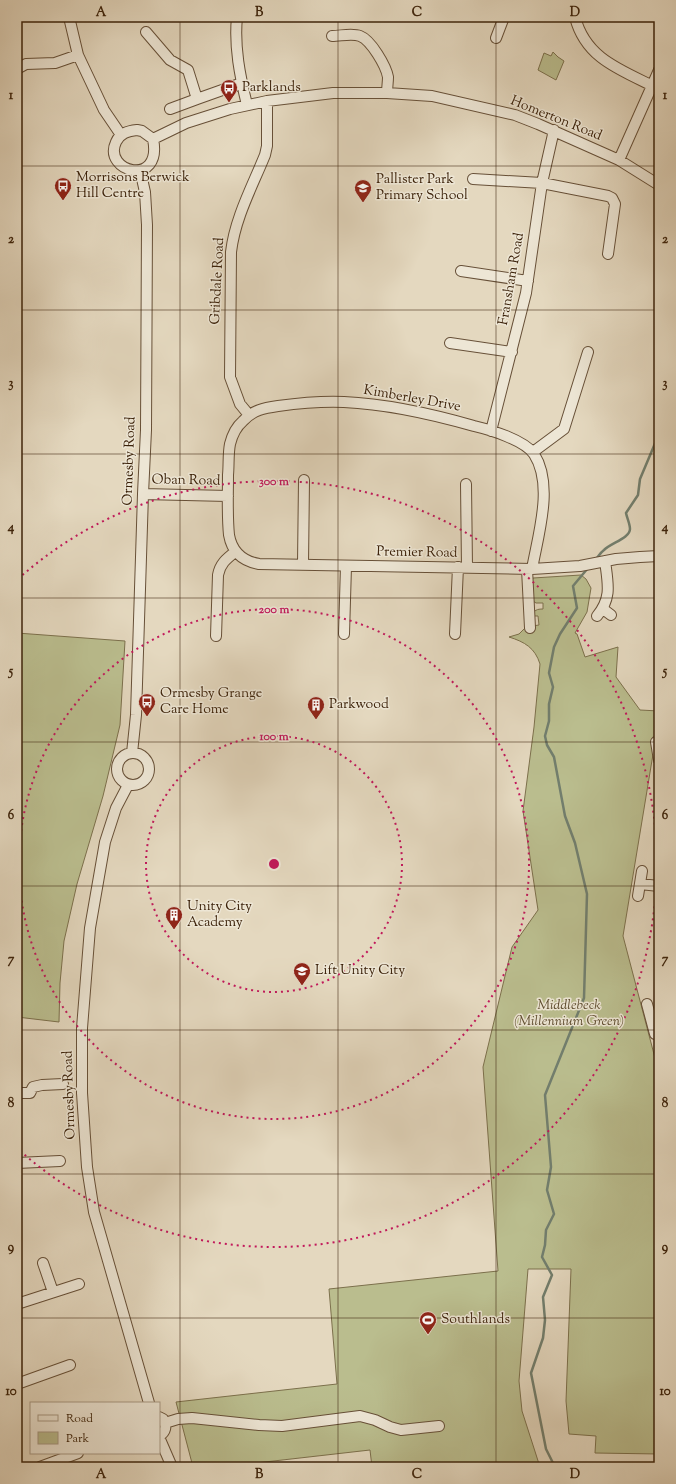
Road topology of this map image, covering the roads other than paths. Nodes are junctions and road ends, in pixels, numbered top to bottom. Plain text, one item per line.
1 (69, 17) edge
2 (237, 17) edge
3 (504, 17) edge
4 (575, 17) edge
5 (146, 32) dead end
6 (332, 36) dead end
7 (496, 38) dead end
8 (78, 55) junction
9 (17, 69) edge
10 (659, 70) edge
11 (242, 83) junction
12 (653, 86) junction
13 (387, 93) junction
14 (197, 99) junction
15 (267, 101) junction
16 (247, 105) junction
17 (170, 110) dead end
18 (554, 130) junction
19 (121, 135) junction
20 (153, 139) junction
21 (619, 160) junction
22 (140, 170) junction
23 (473, 179) dead end
24 (542, 183) junction
25 (659, 185) edge
26 (608, 254) dead end
27 (461, 271) dead end
28 (528, 281) junction
29 (450, 343) dead end
30 (512, 352) junction
31 (588, 352) dead end
32 (249, 415) junction
33 (491, 430) junction
34 (533, 452) junction
35 (304, 480) dead end
36 (466, 484) dead end
37 (143, 494) junction
38 (228, 496) junction
39 (235, 552) junction
40 (659, 556) edge
41 (602, 562) junction
42 (303, 564) junction
43 (346, 566) junction
44 (463, 567) junction
45 (529, 569) junction
46 (604, 613) dead end
47 (530, 628) dead end
48 (344, 634) dead end
49 (455, 634) dead end
50 (216, 636) dead end
51 (656, 742) dead end
52 (132, 753) junction
53 (659, 756) edge
54 (659, 760) edge
55 (128, 784) junction
56 (642, 871) dead end
57 (640, 884) junction
58 (659, 886) edge
59 (638, 896) dead end
60 (648, 1004) dead end
61 (655, 1018) edge
62 (655, 1034) dead end
63 (63, 1084) dead end
64 (17, 1093) edge
65 (60, 1161) dead end
66 (17, 1163) edge
67 (43, 1263) dead end
68 (79, 1284) dead end
69 (53, 1292) junction
70 (17, 1304) edge
71 (70, 1365) dead end
72 (17, 1384) edge
73 (149, 1402) edge
74 (162, 1420) edge
75 (439, 1426) dead end
76 (160, 1435) edge
77 (160, 1438) edge
78 (75, 1454) edge
79 (40, 1467) edge
80 (172, 1467) edge

1 - 8 street
2 - 11 street
3 - 7 street
4 - 12 street
5 - 14 street
6 - 13 street
8 - 9 street
8 - 19 street
10 - 12 street
11 - 14 street
11 - 16 street
12 - 21 street
13 - 15 street, Homerton Road
13 - 18 street, Homerton Road
14 - 17 street
15 - 16 street, Homerton Road
15 - 32 street, Gribdale Road
16 - 20 street, Homerton Road
18 - 21 street, Homerton Road
18 - 24 street, Fransham Road
19 - 20 street
19 - 22 street
20 - 22 street
21 - 25 street, Homerton Road
22 - 37 street, Ormesby Road
23 - 24 street
24 - 26 street
24 - 28 street, Fransham Road
27 - 28 street
28 - 30 street, Fransham Road
29 - 30 street
30 - 33 street, Fransham Road
31 - 34 street
32 - 33 street, Kimberley Drive
32 - 38 street, Kimberley Drive
33 - 34 street, Kimberley Drive
34 - 45 street
35 - 42 street
36 - 44 street
37 - 38 street, Oban Road
37 - 52 street, Ormesby Road
38 - 39 street
39 - 42 street, Premier Road
39 - 50 street
40 - 41 street, Premier Road
41 - 45 street, Premier Road
41 - 46 street
42 - 43 street, Premier Road
43 - 44 street, Premier Road
43 - 48 street
44 - 45 street, Premier Road
44 - 49 street
45 - 47 street
51 - 53 street
52 - 55 street
52 - 55 street
53 - 54 street
55 - 73 street, Ormesby Road
56 - 57 street
57 - 58 street
57 - 59 street
60 - 61 street
61 - 62 street
63 - 64 street
65 - 66 street
67 - 69 street
68 - 69 street
69 - 70 street
71 - 72 street
74 - 75 street
74 - 76 street
77 - 80 street
78 - 79 street

